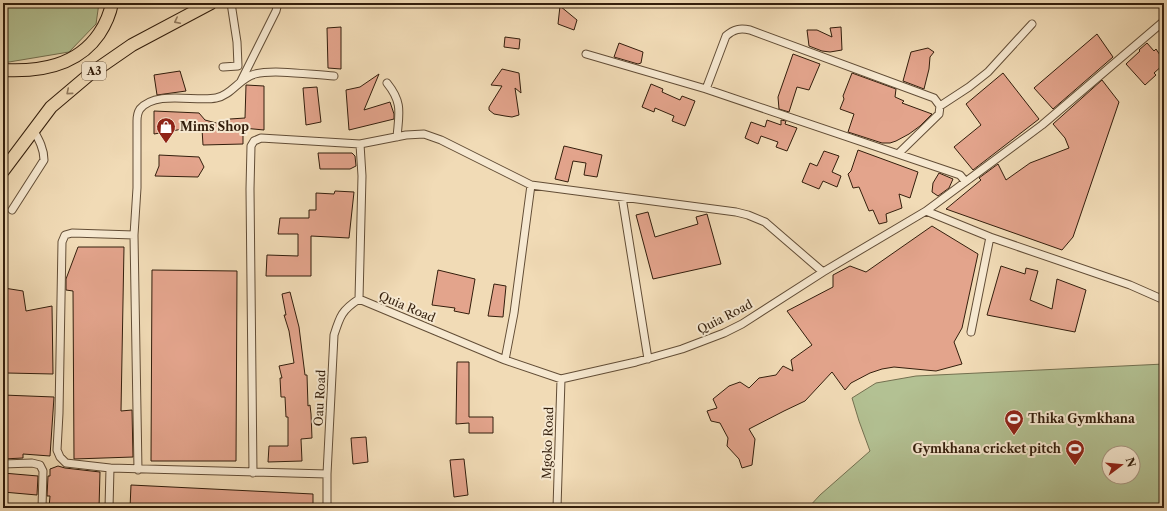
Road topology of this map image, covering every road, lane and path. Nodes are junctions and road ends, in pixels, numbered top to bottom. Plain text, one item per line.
1 (112, 3) edge
2 (211, 3) edge
3 (231, 3) edge
4 (278, 3) edge
5 (1164, 21) edge
6 (1032, 24) dead end
7 (586, 54) dead end
8 (223, 67) dead end
9 (3, 70) edge
10 (334, 76) dead end
11 (241, 81) junction
12 (387, 83) dead end
13 (706, 89) junction
14 (940, 106) junction
15 (34, 131) junction
16 (397, 137) junction
17 (360, 144) junction
18 (899, 154) junction
19 (3, 171) edge
20 (965, 181) junction
21 (531, 185) junction
22 (622, 197) junction
23 (12, 210) dead end
24 (926, 211) junction
25 (134, 235) junction
26 (990, 237) junction
27 (823, 272) junction
28 (359, 298) junction
29 (1164, 300) edge
30 (971, 332) dead end
31 (648, 359) junction
32 (505, 360) junction
33 (561, 379) junction
34 (3, 464) edge
35 (110, 468) junction
36 (138, 470) junction
37 (253, 472) junction
38 (327, 474) junction
39 (42, 508) edge
40 (109, 508) edge
41 (327, 508) edge
42 (557, 508) edge

1 - 9 highway
2 -> 15 highway, A3
3 - 8 street
4 - 11 street
5 - 20 street, Quia Road
6 - 14 street
7 - 13 street
10 - 11 street
11 - 25 street
12 - 16 street
13 - 14 street
13 - 18 street
14 - 18 street
15 - 19 highway, A3
15 - 23 street
16 - 17 street
16 - 21 street
17 - 28 street
17 - 37 street
18 - 20 street
20 - 24 street, Quia Road
21 - 22 street
21 - 32 street
22 - 27 street
22 - 31 street
24 - 26 street
24 - 27 street, Quia Road
25 - 35 street
25 - 36 street
26 - 29 street
26 - 30 street
27 - 31 street, Quia Road
28 - 32 street, Quia Road
28 - 38 street, Oau Road
31 - 33 street, Quia Road
32 - 33 street, Quia Road
33 - 42 street, Mgoko Road
34 - 39 street
35 - 36 street
35 - 40 street
36 - 37 street
37 - 38 street
38 - 41 street, Oau Road

